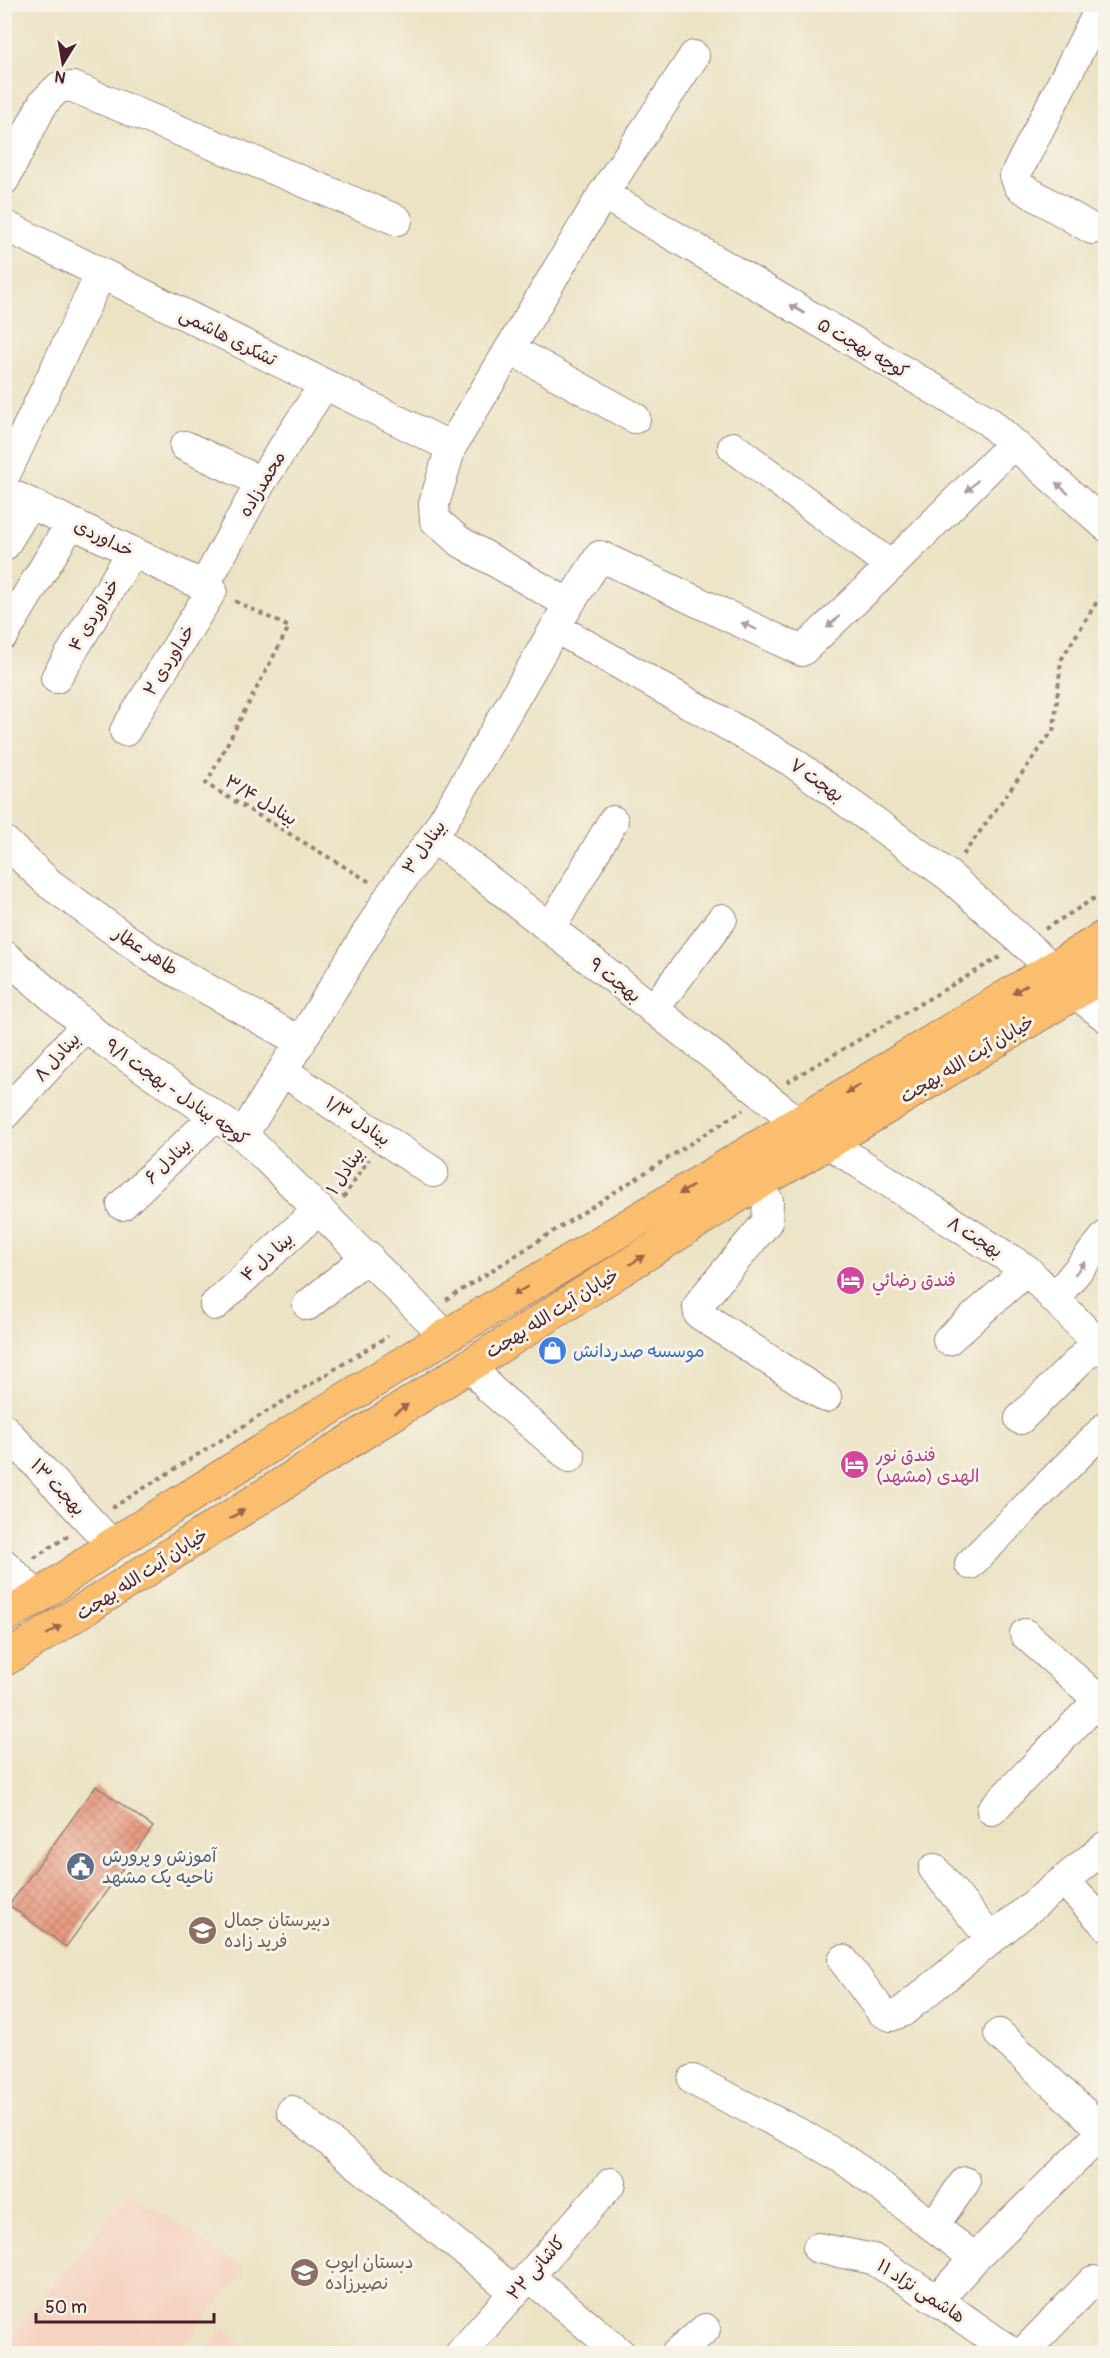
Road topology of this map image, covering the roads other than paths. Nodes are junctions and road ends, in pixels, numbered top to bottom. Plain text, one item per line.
1 (1106, 10) edge
2 (694, 56) dead end
3 (4, 180) edge
4 (603, 194) junction
5 (397, 220) dead end
6 (4, 225) edge
7 (1092, 229) dead end
8 (101, 273) junction
9 (510, 349) junction
10 (324, 385) junction
11 (635, 418) dead end
12 (1013, 444) junction
13 (185, 446) dead end
14 (451, 447) junction
15 (733, 447) dead end
16 (4, 477) edge
17 (261, 482) junction
18 (17, 497) edge
19 (71, 522) junction
20 (1106, 526) edge
21 (4, 546) edge
22 (132, 552) junction
23 (891, 566) junction
24 (208, 588) junction
25 (562, 616) junction
26 (4, 634) edge
27 (56, 678) dead end
28 (125, 731) dead end
29 (613, 821) dead end
30 (433, 837) junction
31 (4, 841) edge
32 (722, 919) dead end
33 (550, 929) junction
34 (1106, 936) edge
35 (4, 955) edge
36 (1053, 969) junction
37 (1106, 974) edge
38 (1075, 993) junction
39 (653, 1010) junction
40 (1106, 1017) edge
41 (86, 1025) junction
42 (301, 1042) junction
43 (283, 1071) junction
44 (4, 1115) edge
45 (215, 1116) junction
46 (798, 1122) junction
47 (243, 1136) junction
48 (828, 1143) junction
49 (433, 1172) dead end
50 (755, 1185) junction
51 (122, 1205) dead end
52 (324, 1214) junction
53 (1106, 1236) edge
54 (368, 1257) junction
55 (1028, 1270) junction
56 (1054, 1299) junction
57 (215, 1305) dead end
58 (308, 1305) dead end
59 (435, 1325) junction
60 (948, 1340) dead end
61 (1101, 1347) edge
62 (471, 1365) junction
63 (826, 1397) dead end
64 (1020, 1419) dead end
65 (1106, 1427) edge
66 (4, 1429) edge
67 (570, 1457) dead end
68 (112, 1545) junction
69 (970, 1564) dead end
70 (9, 1568) edge
71 (38, 1597) junction
72 (4, 1617) edge
73 (1025, 1634) dead end
74 (4, 1660) edge
75 (1102, 1701) edge
76 (992, 1810) dead end
77 (1106, 1846) edge
78 (934, 1869) dead end
79 (1064, 1881) junction
80 (1106, 1925) edge
81 (991, 1939) junction
82 (843, 1960) dead end
83 (999, 2034) dead end
84 (693, 2080) dead end
85 (292, 2111) dead end
86 (1105, 2131) edge
87 (965, 2182) dead end
88 (611, 2183) dead end
89 (933, 2226) junction
90 (819, 2248) dead end
91 (975, 2258) junction
92 (1093, 2281) dead end
93 (522, 2284) junction
94 (937, 2300) junction
95 (705, 2329) dead end
96 (460, 2354) edge
97 (621, 2354) edge
98 (676, 2354) edge
99 (1014, 2354) edge
100 (1022, 2354) edge

1 - 7 street
2 - 4 street
3 - 5 street
4 - 9 street
12 -> 4 street, کوچه بهجت ۵
6 - 8 street, تشکری هاشمی
8 - 10 street, تشکری هاشمی
8 - 16 street
9 - 11 street
9 - 14 street
10 - 14 street, تشکری هاشمی
10 - 17 street, محمدزاده
20 -> 12 street, کوچه بهجت ۵
12 -> 23 street
13 - 17 street
14 - 25 street, بهجت ۷
15 - 23 street
17 - 24 street, محمدزاده
18 - 19 street, خداوردی
18 - 21 street
19 - 22 street, خداوردی
19 - 26 street
22 - 24 street, خداوردی
22 - 27 street, خداوردی ۴
23 -> 25 street, بینادل ۳
24 - 28 street, خداوردی ۲
25 - 30 street, بینادل ۳
25 - 36 street, بهجت ۷
29 - 33 street
30 - 33 street, بهجت ۹
30 - 42 street, بینادل ۳
31 - 42 street, طاهر عطار
32 - 39 street
33 - 39 street, بهجت ۹
34 - 36 main road, خیابان آیت الله بهجت
35 - 41 street, کوچه بینادل - بهجت ۹/۱
36 -> 46 main road, خیابان آیت الله بهجت
37 - 38 main road, خیابان آیت الله بهجت
38 - 40 street
38 - 48 main road, خیابان آیت الله بهجت
39 - 46 street, بهجت ۹
41 - 44 street, بینادل ۸
41 - 45 street, کوچه بینادل - بهجت ۹/۱
42 - 43 street, بینادل ۳
43 - 47 street, بینادل ۳
43 - 49 street, بینادل ۱/۳
45 - 47 street, کوچه بینادل - بهجت ۹/۱
45 - 51 street, بینادل ۶
46 -> 59 main road, خیابان آیت الله بهجت
47 - 52 street, کوچه بینادل - بهجت ۹/۱
48 - 50 main road, خیابان آیت الله بهجت
48 - 55 street, بهجت ۸
62 -> 50 main road, خیابان آیت الله بهجت
50 - 63 street
52 - 54 street, کوچه بینادل - بهجت ۹/۱
52 - 57 street, بینا دل ۴
56 -> 53 street
54 - 58 street
54 - 59 street, کوچه بینادل - بهجت ۹/۱
55 - 56 street, بهجت ۸
55 - 60 street
56 - 61 street, بهجت ۸
59 - 68 main road, خیابان آیت الله بهجت
61 - 64 street
62 - 67 street
74 -> 62 main road, خیابان آیت الله بهجت
65 - 69 street
66 - 68 street, بهجت ۱۳
68 - 71 main road, خیابان آیت الله بهجت
70 - 71 street
71 - 72 main road, خیابان آیت الله بهجت
73 - 75 street
75 - 76 street
77 - 79 street
78 - 81 street
79 - 80 street
79 - 81 street
81 - 82 street
83 - 86 street
84 - 89 street
85 - 93 street
86 - 91 street
87 - 89 street
88 - 93 street, کاشانی ۲۲
89 - 91 street
90 - 94 street, هاشمی نژاد ۱۱
91 - 94 street
92 - 100 street
93 - 96 street, کاشانی ۲۲
93 - 97 street
94 - 99 street, هاشمی نژاد ۱۱
95 - 98 street

